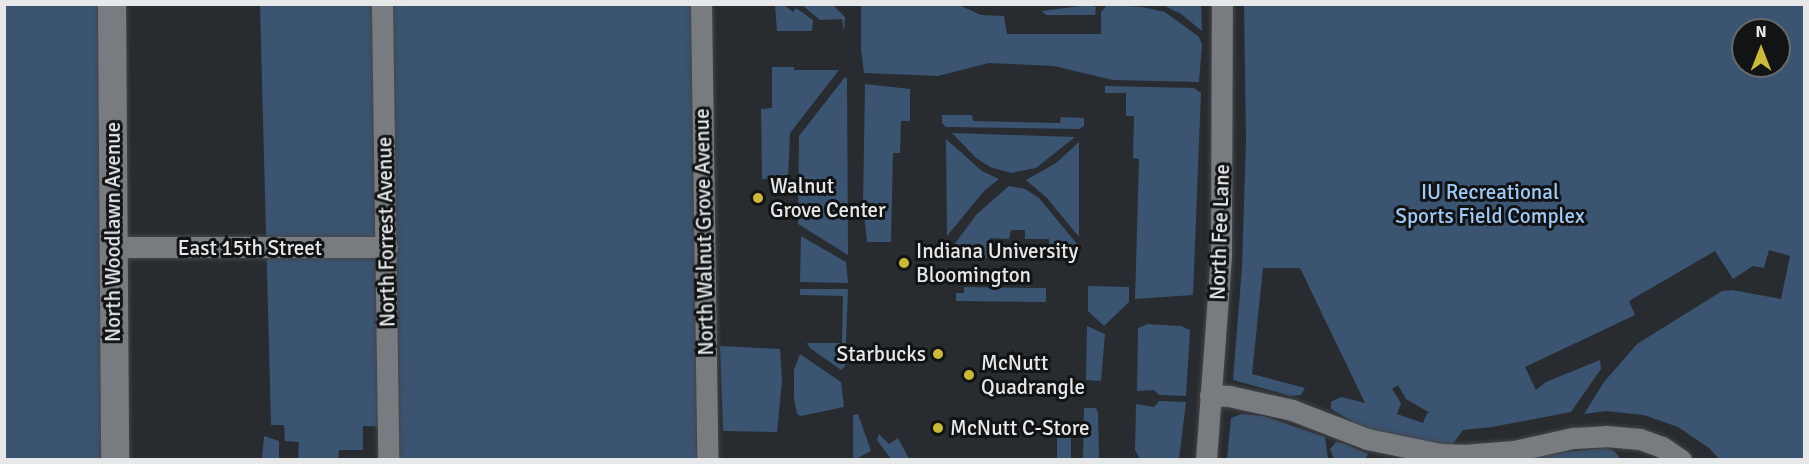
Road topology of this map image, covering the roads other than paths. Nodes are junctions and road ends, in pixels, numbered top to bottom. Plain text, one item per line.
1 (112, 4) edge
2 (382, 4) edge
3 (700, 4) edge
4 (1222, 4) edge
5 (113, 246) junction
6 (387, 247) junction
7 (1210, 395) junction
8 (115, 459) edge
9 (388, 459) edge
10 (707, 459) edge
11 (1206, 459) edge
12 (1681, 459) edge

1 - 5 street, North Woodlawn Avenue
2 - 6 street, North Forrest Avenue
3 - 10 street, North Walnut Grove Avenue
4 - 7 street, North Fee Lane
5 - 6 street, East 15th Street
5 - 8 street, North Woodlawn Avenue
6 - 9 street, North Forrest Avenue
7 - 11 street, North Fee Lane
7 - 12 street

